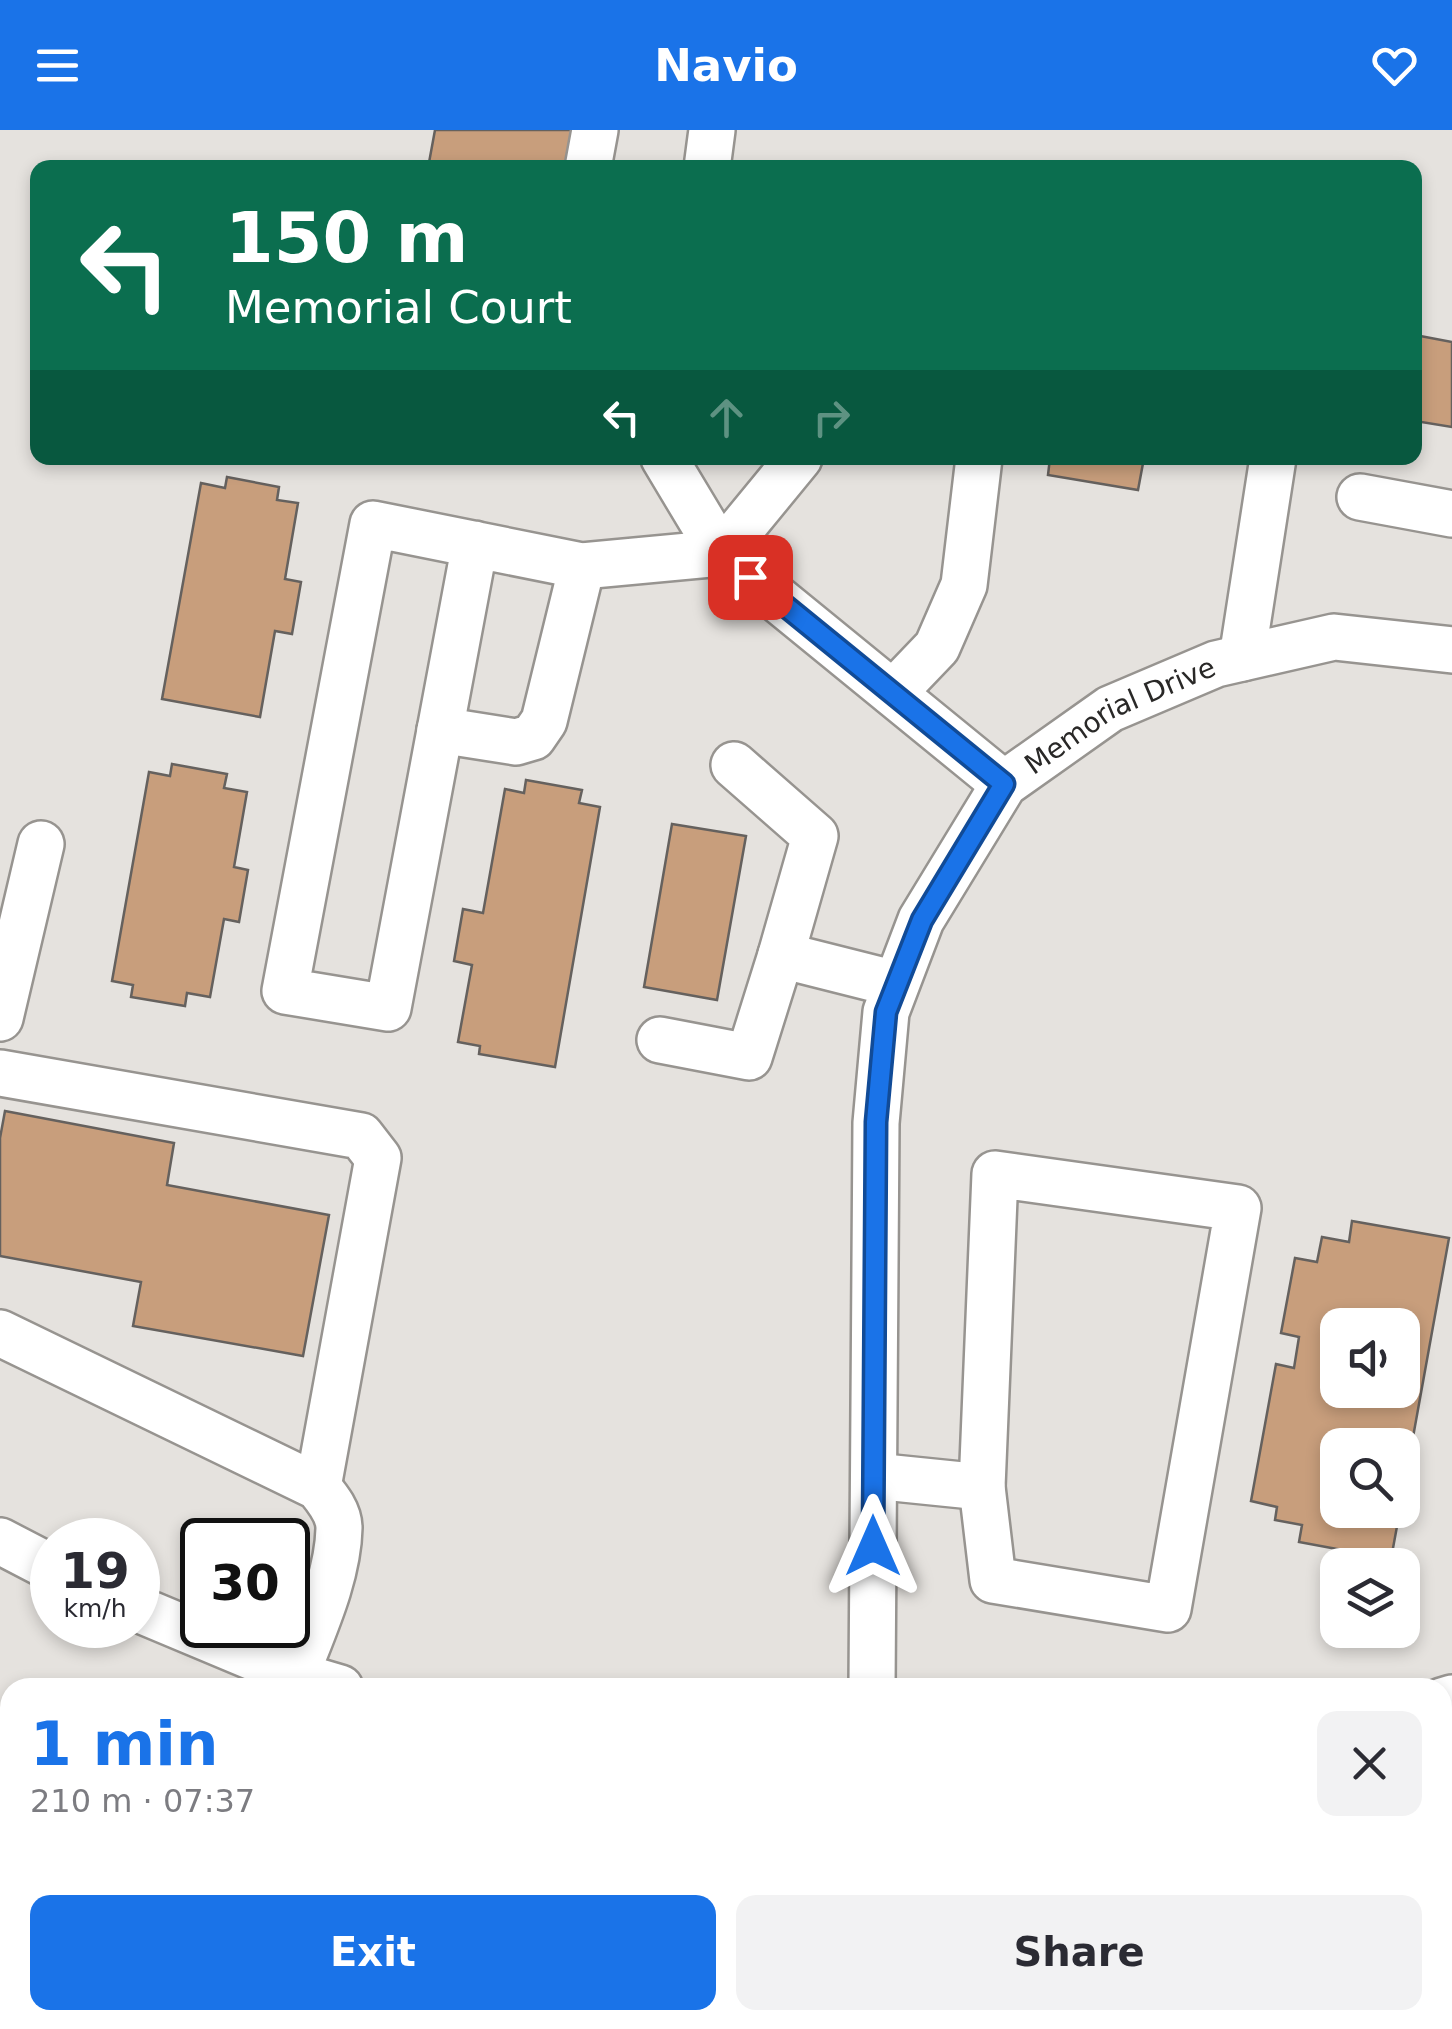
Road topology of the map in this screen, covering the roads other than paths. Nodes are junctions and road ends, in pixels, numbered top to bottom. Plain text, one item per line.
1 (595, 130) edge
2 (712, 130) edge
3 (589, 160) edge
4 (708, 160) edge
5 (668, 465) edge
6 (793, 465) edge
7 (978, 465) edge
8 (1272, 465) edge
9 (1360, 497) dead end
10 (1452, 514) edge
11 (475, 544) junction
12 (721, 553) junction
13 (582, 566) junction
14 (1452, 650) edge
15 (1242, 658) junction
16 (894, 693) junction
17 (440, 730) junction
18 (734, 764) dead end
19 (1004, 784) junction
20 (41, 844) dead end
21 (781, 955) junction
22 (896, 984) junction
23 (0, 1018) edge
24 (660, 1040) dead end
25 (0, 1073) edge
26 (0, 1333) edge
27 (874, 1476) junction
28 (318, 1487) junction
29 (982, 1487) junction
30 (0, 1541) edge
31 (30, 1557) edge
32 (160, 1619) edge
33 (288, 1678) edge
34 (295, 1678) edge
35 (872, 1678) edge

1 - 3 street
2 - 4 street
5 - 12 street
6 - 12 street
7 - 16 street
8 - 15 street
9 - 10 street
11 - 13 street
11 - 17 street
11 - 17 street
12 - 13 street
12 - 16 street
13 - 17 street
14 - 15 street, Memorial Drive
15 - 19 street, Memorial Drive
16 - 19 street
18 - 21 street
19 - 22 street, Memorial Drive
20 - 23 street
21 - 22 street
21 - 24 street
22 - 27 street, Memorial Drive
25 - 28 street
26 - 28 street
27 - 29 street
27 - 35 street, Memorial Drive
28 - 34 street
29 - 29 street
30 - 31 street
32 - 33 street

